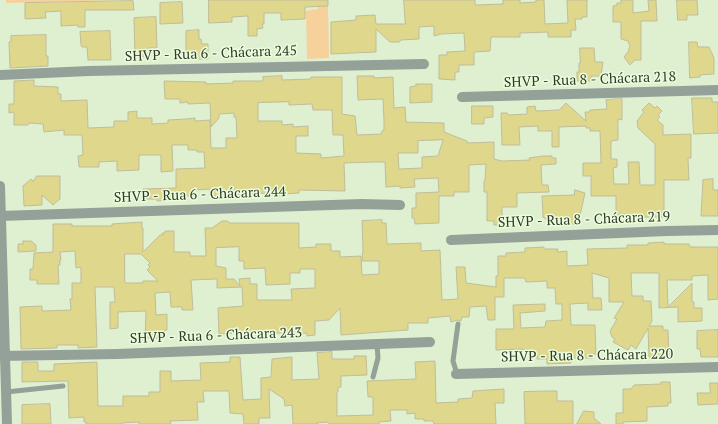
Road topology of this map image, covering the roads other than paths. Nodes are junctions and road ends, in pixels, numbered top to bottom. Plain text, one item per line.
1 (424, 64) dead end
2 (0, 75) edge
3 (718, 90) edge
4 (462, 97) dead end
5 (0, 186) edge
6 (400, 205) dead end
7 (0, 216) edge
8 (718, 230) edge
9 (451, 240) dead end
10 (458, 324) dead end
11 (430, 342) dead end
12 (378, 345) junction
13 (2, 355) edge
14 (718, 367) edge
15 (457, 374) joint
16 (372, 377) dead end
17 (63, 386) dead end
18 (6, 392) junction
19 (7, 424) edge

1 - 2 street, SHVP - Rua 6 - Chácara 245
3 - 4 street, SHVP - Rua 8 - Chácara 218
5 - 7 street
6 - 7 street, SHVP - Rua 6 - Chácara 244
7 - 13 street
8 - 9 street, SHVP - Rua 8 - Chácara 219
10 - 15 lane
11 - 12 street, SHVP - Rua 6 - Chácara 243
12 - 13 street, SHVP - Rua 6 - Chácara 243
12 - 16 lane
13 - 18 street
14 - 15 street, SHVP - Rua 8 - Chácara 220
17 - 18 lane
18 - 19 street

